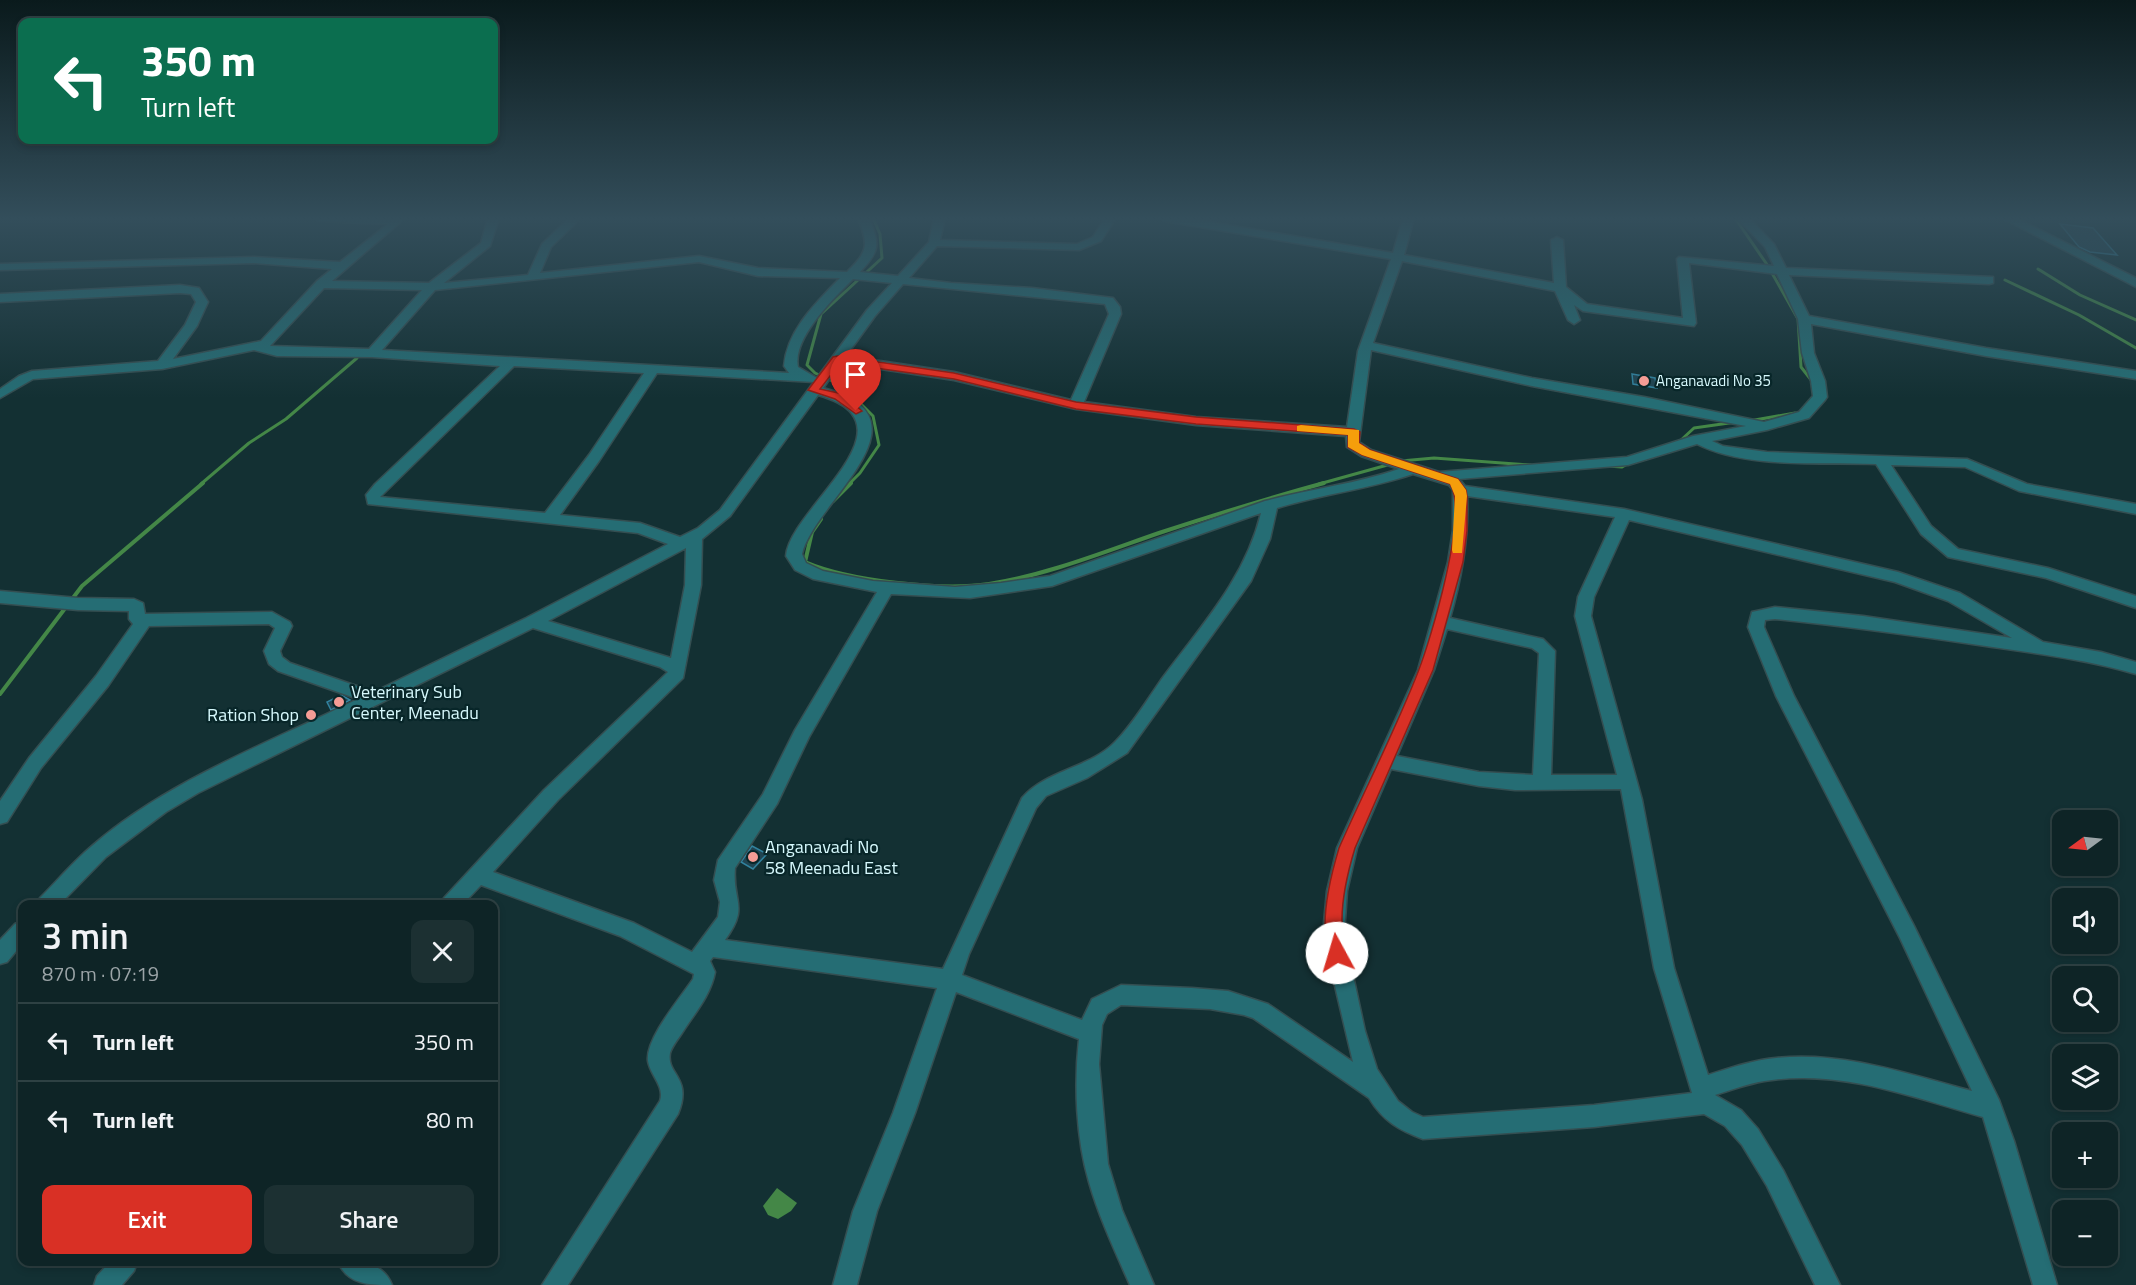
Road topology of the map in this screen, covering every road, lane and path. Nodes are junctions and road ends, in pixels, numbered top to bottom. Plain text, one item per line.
1 (328, 278) edge
2 (443, 278) edge
3 (523, 278) edge
4 (849, 278) edge
5 (885, 278) edge
6 (1390, 278) edge
7 (1508, 278) edge
8 (1559, 278) edge
9 (1685, 278) edge
10 (1786, 278) edge
11 (1942, 278) edge
12 (901, 280) junction
13 (1989, 280) dead end
14 (321, 284) junction
15 (432, 287) junction
16 (1560, 288) junction
17 (0, 298) edge
18 (1804, 319) junction
19 (1574, 320) dead end
20 (1366, 345) junction
21 (257, 346) junction
22 (372, 353) junction
23 (837, 359) junction
24 (511, 362) junction
25 (162, 365) junction
26 (652, 369) junction
27 (2136, 375) edge
28 (818, 381) junction
29 (0, 393) edge
30 (1076, 405) junction
31 (1767, 426) junction
32 (1354, 432) junction
33 (1698, 439) junction
34 (1881, 461) junction
35 (1410, 468) junction
36 (1440, 476) junction
37 (1460, 490) junction
38 (1270, 504) junction
39 (2136, 510) edge
40 (1624, 514) junction
41 (549, 519) junction
42 (689, 541) junction
43 (887, 588) junction
44 (0, 597) edge
45 (2136, 602) edge
46 (144, 620) junction
47 (532, 622) junction
48 (1441, 622) junction
49 (2042, 648) junction
50 (2136, 668) edge
51 (677, 671) junction
52 (376, 699) junction
53 (1387, 761) junction
54 (1628, 782) junction
55 (1542, 783) junction
56 (0, 816) edge
57 (478, 875) junction
58 (50, 900) edge
59 (455, 900) edge
60 (18, 931) edge
61 (0, 933) edge
62 (18, 935) edge
63 (0, 955) edge
64 (702, 955) junction
65 (950, 980) junction
66 (1090, 1033) junction
67 (1379, 1093) junction
68 (1704, 1095) junction
69 (1991, 1108) junction
70 (122, 1266) edge
71 (355, 1266) edge
72 (106, 1285) edge
73 (380, 1285) edge
74 (554, 1285) edge
75 (844, 1285) edge
76 (1142, 1285) edge
77 (1828, 1285) edge
78 (2045, 1285) edge

1 - 14 street
2 - 15 street
3 - 15 street
4 - 28 street
5 - 12 street
6 - 20 street
7 - 16 street
8 - 16 street
9 - 16 street
10 - 18 street
11 - 13 street
12 - 23 street
12 - 30 street
14 - 15 street
14 - 21 street
15 - 22 street
16 - 19 street
17 - 25 street
18 - 27 street
18 - 31 street
20 - 31 street
20 - 32 street
21 - 22 street
21 - 25 street
22 - 24 street
23 - 28 street
23 - 30 street
24 - 26 street
24 - 41 street
25 - 29 street
26 - 28 street
26 - 41 street
28 - 42 street
28 - 43 street
30 - 32 street
31 - 33 street
32 - 35 street
33 - 34 street
33 - 36 street
34 - 39 street
34 - 45 street
35 - 36 street
35 - 38 street
36 - 37 street
37 - 40 street
37 - 48 street
38 - 43 street
38 - 65 street
40 - 49 street
40 - 54 street
41 - 42 street
42 - 47 street
42 - 51 street
43 - 64 street
44 - 46 street
46 - 52 street
46 - 56 street
47 - 51 street
47 - 52 street
48 - 53 street
48 - 55 street
49 - 50 street
49 - 69 street
51 - 57 street
52 - 58 street
53 - 55 street
53 - 67 street
54 - 55 street
54 - 68 street
57 - 59 street
57 - 64 street
60 - 61 street
62 - 63 street
64 - 65 street
64 - 74 street
65 - 66 street
65 - 75 street
66 - 67 street
66 - 76 street
67 - 68 street
68 - 69 street
68 - 77 street
69 - 78 street
70 - 72 street
71 - 73 street

